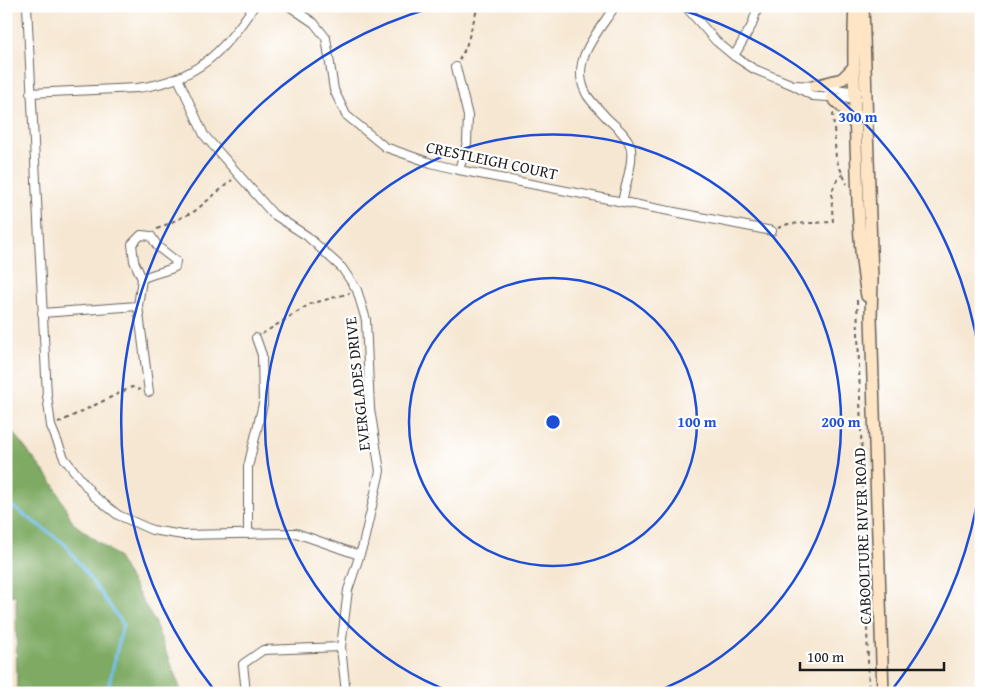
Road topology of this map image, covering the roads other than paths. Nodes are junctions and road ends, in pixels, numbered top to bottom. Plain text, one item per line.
1 (27, 6) edge
2 (254, 6) edge
3 (289, 6) edge
4 (615, 6) edge
5 (685, 6) edge
6 (758, 6) edge
7 (856, 6) edge
8 (864, 6) edge
9 (734, 56) junction
10 (456, 66) road end
11 (854, 67) junction
12 (178, 78) junction
13 (792, 85) junction
14 (815, 86) junction
15 (30, 93) junction
16 (861, 96) junction
17 (832, 102) junction
18 (855, 125) junction
19 (459, 170) junction
20 (622, 202) junction
21 (772, 231) road end
22 (142, 279) junction
23 (138, 306) junction
24 (42, 313) junction
25 (871, 317) junction
26 (256, 338) road end
27 (149, 392) road end
28 (248, 534) junction
29 (359, 555) junction
30 (341, 647) junction
31 (246, 693) edge
32 (346, 693) edge
33 (883, 693) edge

1 - 15 street
2 - 12 street
3 - 19 street, CRESTLEIGH COURT
4 - 20 street
5 - 9 street
6 - 9 street
7 - 11 main road, CABOOLTURE RIVER ROAD
8 - 16 main road, CABOOLTURE RIVER ROAD
9 - 13 street
10 - 19 street
11 - 14 main road
11 - 16 main road, CABOOLTURE RIVER ROAD
12 - 15 street
12 - 29 street, EVERGLADES DRIVE
13 - 14 street
13 - 17 street
14 - 16 street
15 - 24 street
16 - 17 street
16 - 18 main road, CABOOLTURE RIVER ROAD
16 - 25 main road, CABOOLTURE RIVER ROAD
17 - 18 main road
18 - 25 main road, CABOOLTURE RIVER ROAD
19 - 20 street, CRESTLEIGH COURT
20 - 21 street, CRESTLEIGH COURT
22 - 22 street
22 - 23 street
23 - 24 street
23 - 27 street
24 - 28 street
25 - 33 main road, CABOOLTURE RIVER ROAD
26 - 28 street
28 - 29 street
29 - 30 street, EVERGLADES DRIVE
30 - 31 street
30 - 32 street, EVERGLADES DRIVE

